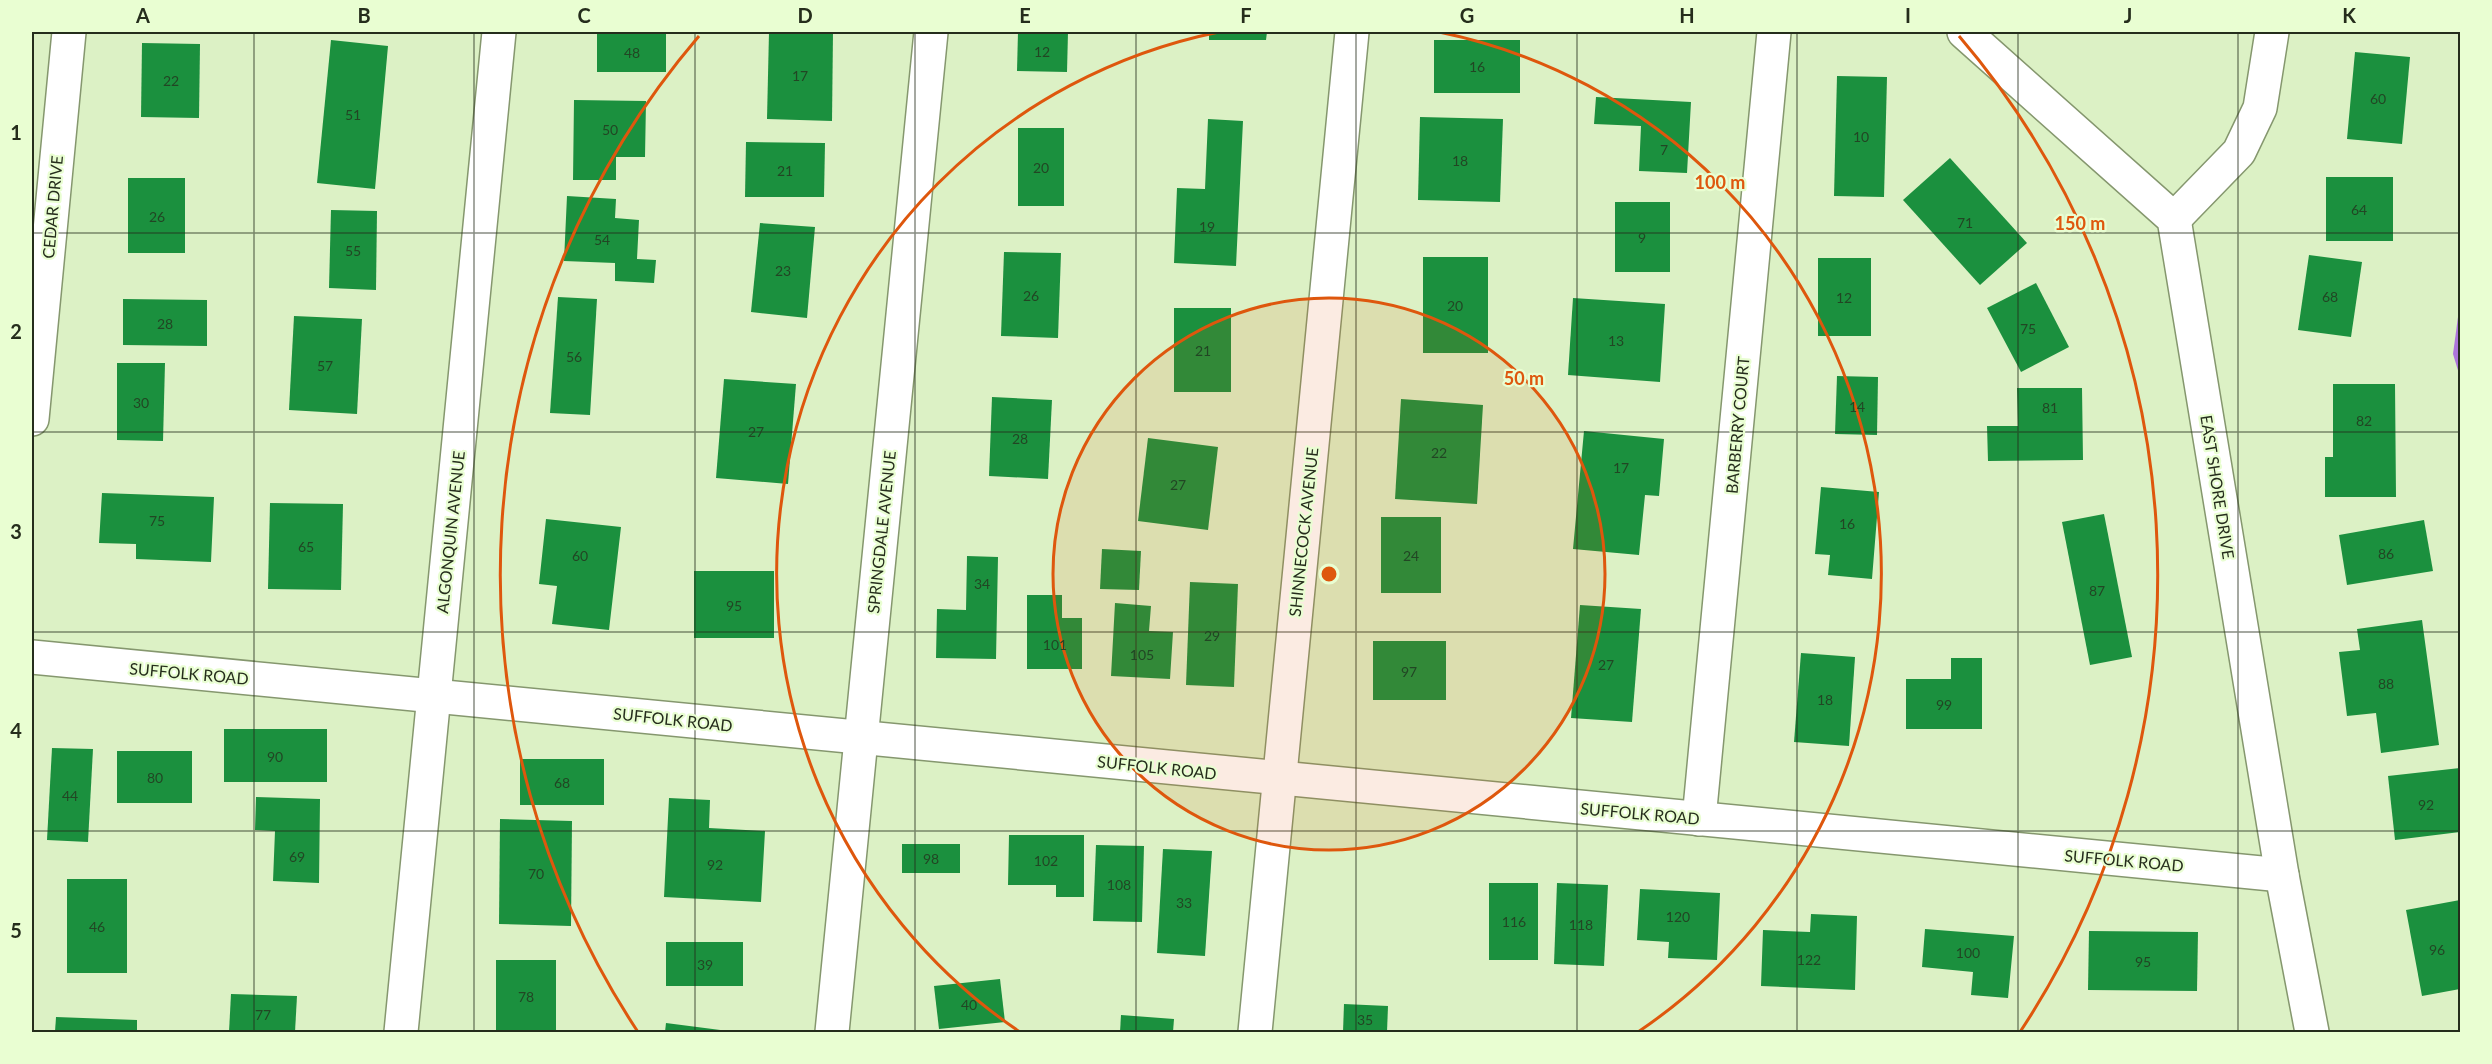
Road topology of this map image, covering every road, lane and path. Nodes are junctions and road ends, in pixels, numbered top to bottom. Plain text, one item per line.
1 (69, 32) edge
2 (499, 32) edge
3 (931, 32) edge
4 (1352, 32) edge
5 (1774, 32) edge
6 (1964, 32) edge
7 (2272, 32) edge
8 (2175, 219) junction
9 (32, 419) edge
10 (32, 657) edge
11 (434, 696) junction
12 (861, 738) junction
13 (1280, 779) junction
14 (1699, 819) junction
15 (2282, 875) junction
16 (401, 1032) edge
17 (832, 1032) edge
18 (1255, 1032) edge
19 (2312, 1032) edge

1 - 9 street, CEDAR DRIVE
2 - 11 street, ALGONQUIN AVENUE
3 - 12 street, SPRINGDALE AVENUE
4 - 13 street, SHINNECOCK AVENUE
5 - 14 street, BARBERRY COURT
6 - 8 street
7 - 8 street
8 - 15 street, EAST SHORE DRIVE
10 - 11 street, SUFFOLK ROAD
11 - 12 street, SUFFOLK ROAD
11 - 16 street, ALGONQUIN AVENUE
12 - 13 street, SUFFOLK ROAD
12 - 17 street, SPRINGDALE AVENUE
13 - 14 street, SUFFOLK ROAD
13 - 18 street, SHINNECOCK AVENUE
14 - 15 street, SUFFOLK ROAD
15 - 19 street, EAST SHORE DRIVE

